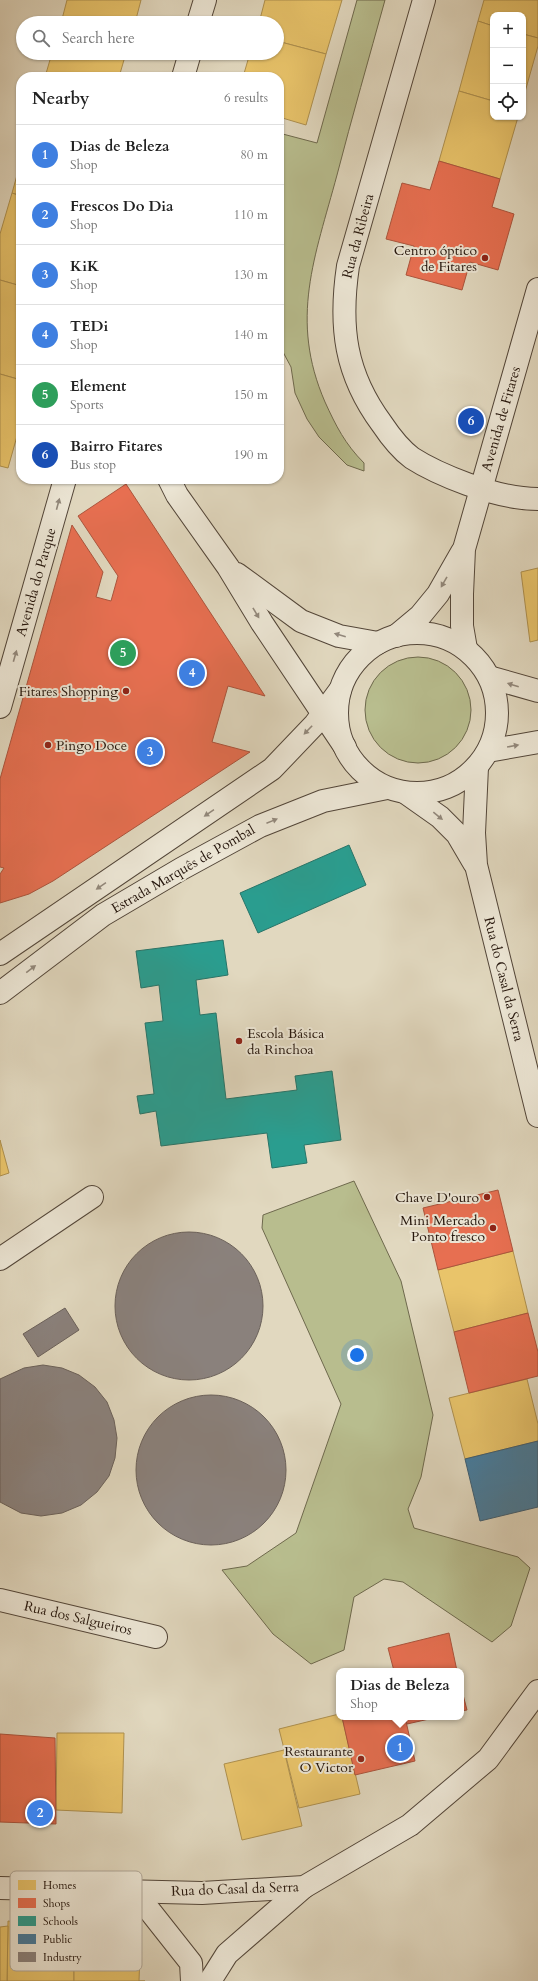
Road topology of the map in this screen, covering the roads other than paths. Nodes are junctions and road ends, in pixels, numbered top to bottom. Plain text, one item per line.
1 (205, 0) edge
2 (424, 0) edge
3 (200, 16) edge
4 (188, 60) edge
5 (184, 72) edge
6 (538, 289) edge
7 (64, 484) edge
8 (172, 484) edge
9 (481, 489) junction
10 (538, 499) edge
11 (464, 549) junction
12 (228, 567) junction
13 (387, 640) junction
14 (466, 649) junction
15 (489, 677) junction
16 (341, 689) junction
17 (538, 691) edge
18 (0, 707) edge
19 (323, 714) junction
20 (538, 742) edge
21 (345, 747) junction
22 (483, 759) junction
23 (397, 790) junction
24 (476, 865) junction
25 (0, 954) edge
26 (0, 993) edge
27 (538, 1116) edge
28 (92, 1197) dead end
29 (0, 1259) edge
30 (0, 1600) edge
31 (156, 1637) dead end
32 (538, 1691) edge
33 (304, 1887) junction
34 (0, 1888) edge
35 (10, 1888) edge
36 (142, 1892) edge
37 (142, 1905) edge
38 (192, 1981) edge
39 (210, 1981) edge

1 - 3 street
2 - 9 street, Rua da Ribeira
4 - 5 street
6 - 9 street, Avenida de Fitares
18 -> 7 street, Avenida do Parque
8 - 12 street
9 - 10 street, Rua da Ribeira
9 - 11 street, Avenida de Fitares
11 -> 13 street, Avenida de Fitares
11 - 14 street, Avenida de Fitares
13 -> 12 street
12 -> 19 street
13 - 14 street
13 - 16 street, Avenida de Fitares
14 - 15 street
17 -> 15 street
15 - 22 street
16 - 19 street, Estrada Marquês de Pombal
16 - 21 street
19 - 21 street
19 -> 25 street, Estrada Marquês de Pombal
22 -> 20 street
21 - 23 street, Rua do Casal da Serra
22 - 23 street, Estrada Marquês de Pombal
22 - 24 street, Rua do Casal da Serra
23 -> 24 street, Rua do Casal da Serra
26 -> 23 street, Estrada Marquês de Pombal
24 - 27 street, Rua do Casal da Serra
28 - 29 street
30 - 31 street, Rua dos Salgueiros
32 - 33 street, Rua do Casal da Serra
33 - 36 street, Rua do Casal da Serra
33 - 39 street
34 - 35 street, Rua do Casal da Serra
37 - 38 street

